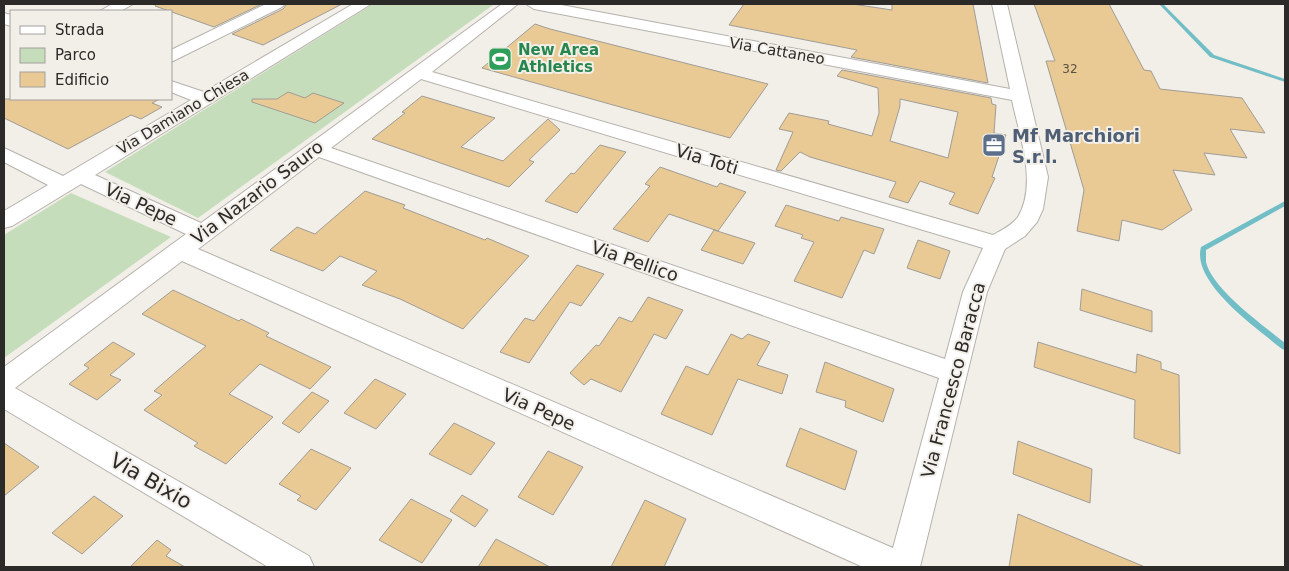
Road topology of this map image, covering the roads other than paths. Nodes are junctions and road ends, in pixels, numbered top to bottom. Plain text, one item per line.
1 (125, 4) edge
2 (277, 4) edge
3 (363, 4) edge
4 (511, 4) edge
5 (534, 4) edge
6 (1000, 4) edge
7 (110, 10) edge
8 (172, 56) edge
9 (418, 73) junction
10 (172, 86) edge
11 (1022, 96) junction
12 (204, 99) junction
13 (315, 150) junction
14 (4, 154) edge
15 (71, 180) junction
16 (4, 221) edge
17 (203, 233) junction
18 (996, 244) junction
19 (179, 250) junction
20 (955, 374) junction
21 (4, 381) edge
22 (4, 395) edge
23 (298, 567) edge
24 (899, 567) edge
25 (904, 567) edge

1 - 7 street
2 - 8 street
3 - 12 street, Via Damiano Chiesa
4 - 9 street, Via Nazario Sauro
5 - 11 street, Via Cattaneo
6 - 11 street
9 - 13 street, Via Nazario Sauro
9 - 18 street, Via Toti
10 - 12 street
11 - 18 street
12 - 15 street, Via Damiano Chiesa
13 - 17 street, Via Nazario Sauro
13 - 20 street, Via Pellico
14 - 15 street, Via Pepe
15 - 16 street, Via Damiano Chiesa
15 - 17 street, Via Pepe
17 - 19 street, Via Nazario Sauro
18 - 20 street, Via Francesco Baracca
19 - 21 street, Via Nazario Sauro
19 - 24 street, Via Pepe
20 - 25 street, Via Francesco Baracca
22 - 23 street, Via Bixio

